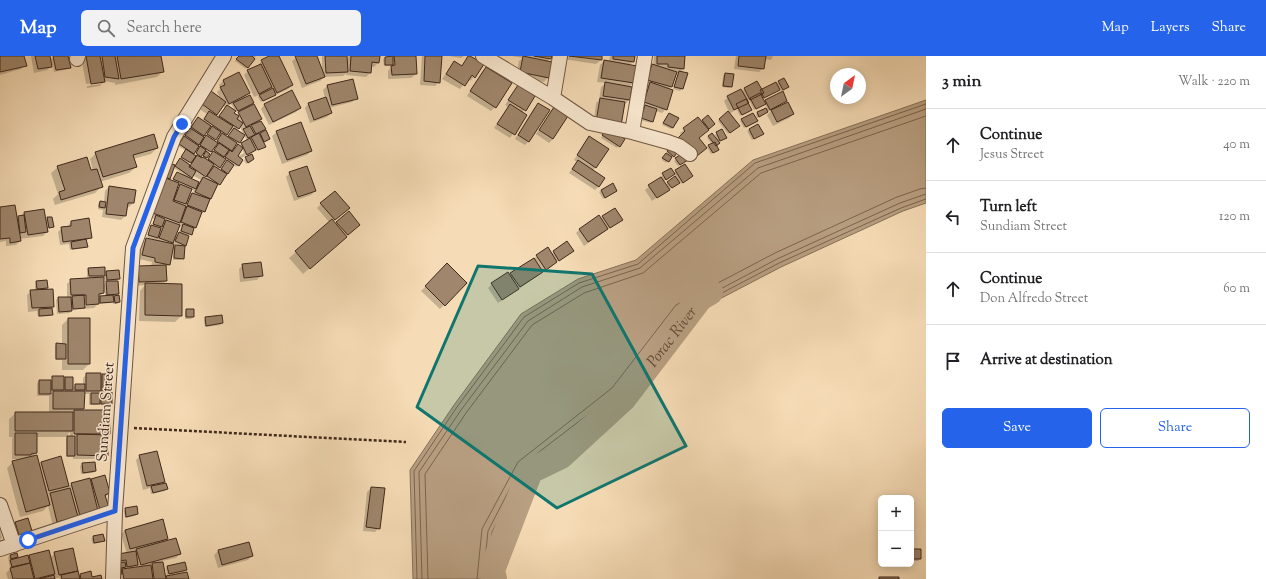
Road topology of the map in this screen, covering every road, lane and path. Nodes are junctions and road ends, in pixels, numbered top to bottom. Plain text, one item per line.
1 (224, 56) edge
2 (483, 56) edge
3 (560, 56) edge
4 (645, 56) edge
5 (553, 98) junction
6 (632, 132) junction
7 (690, 154) dead end
8 (122, 427) junction
9 (406, 442) dead end
10 (0, 505) edge
11 (115, 511) junction
12 (14, 545) junction
13 (0, 549) edge
14 (113, 579) edge

1 - 8 street, Sundiam Street
2 - 5 street
3 - 5 street
4 - 6 street
5 - 6 street
6 - 7 street
8 - 9 path
8 - 11 street, Sundiam Street
10 - 12 street
11 - 12 street
11 - 14 street, Sundiam Street
12 - 13 street

